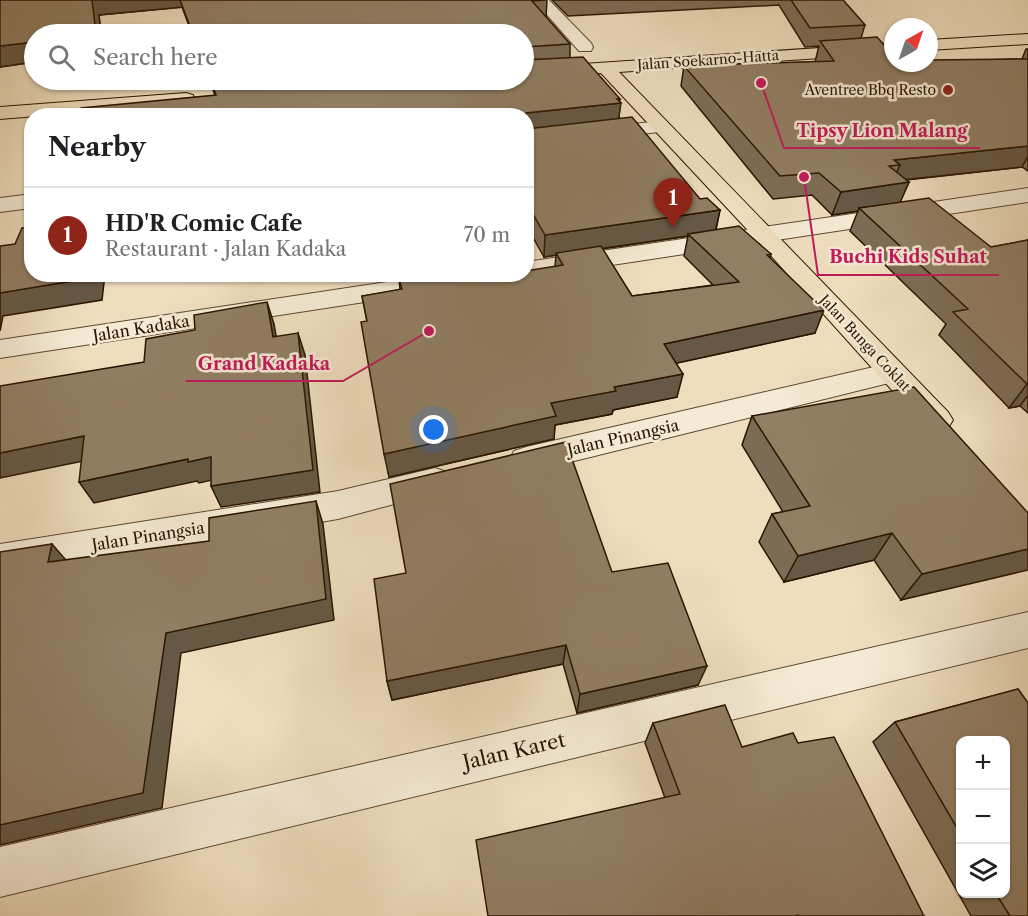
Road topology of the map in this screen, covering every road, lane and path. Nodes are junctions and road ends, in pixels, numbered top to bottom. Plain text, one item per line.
1 (541, 0) edge
2 (1028, 24) edge
3 (938, 29) edge
4 (1028, 39) edge
5 (938, 44) edge
6 (585, 47) junction
7 (565, 48) edge
8 (884, 48) edge
9 (605, 56) junction
10 (534, 71) edge
11 (201, 98) edge
12 (67, 108) edge
13 (24, 111) edge
14 (0, 113) edge
15 (660, 127) junction
16 (534, 141) edge
17 (1028, 195) edge
18 (24, 202) edge
19 (0, 205) edge
20 (765, 234) junction
21 (534, 269) edge
22 (442, 282) edge
23 (0, 349) edge
24 (891, 373) junction
25 (956, 439) edge
26 (500, 466) edge
27 (465, 474) edge
28 (0, 560) edge
29 (1028, 630) edge
30 (0, 872) edge

1 - 6 street
2 - 3 main road
4 - 5 main road
6 - 7 main road, Jalan Soekarno-Hatta
6 - 9 main road, Jalan Soekarno-Hatta
8 - 9 main road, Jalan Soekarno-Hatta
9 - 10 main road, Jalan Soekarno-Hatta
9 - 15 main road, Jalan Bunga Coklat
11 - 12 main road
13 - 14 main road
15 - 16 street
15 - 20 main road, Jalan Bunga Coklat
17 - 20 street
18 - 19 street
20 - 21 street
20 - 24 main road, Jalan Bunga Coklat
22 - 23 street, Jalan Kadaka
24 - 25 main road, Jalan Bunga Coklat
24 - 26 street, Jalan Pinangsia
27 - 28 street, Jalan Pinangsia
29 - 30 street, Jalan Karet

